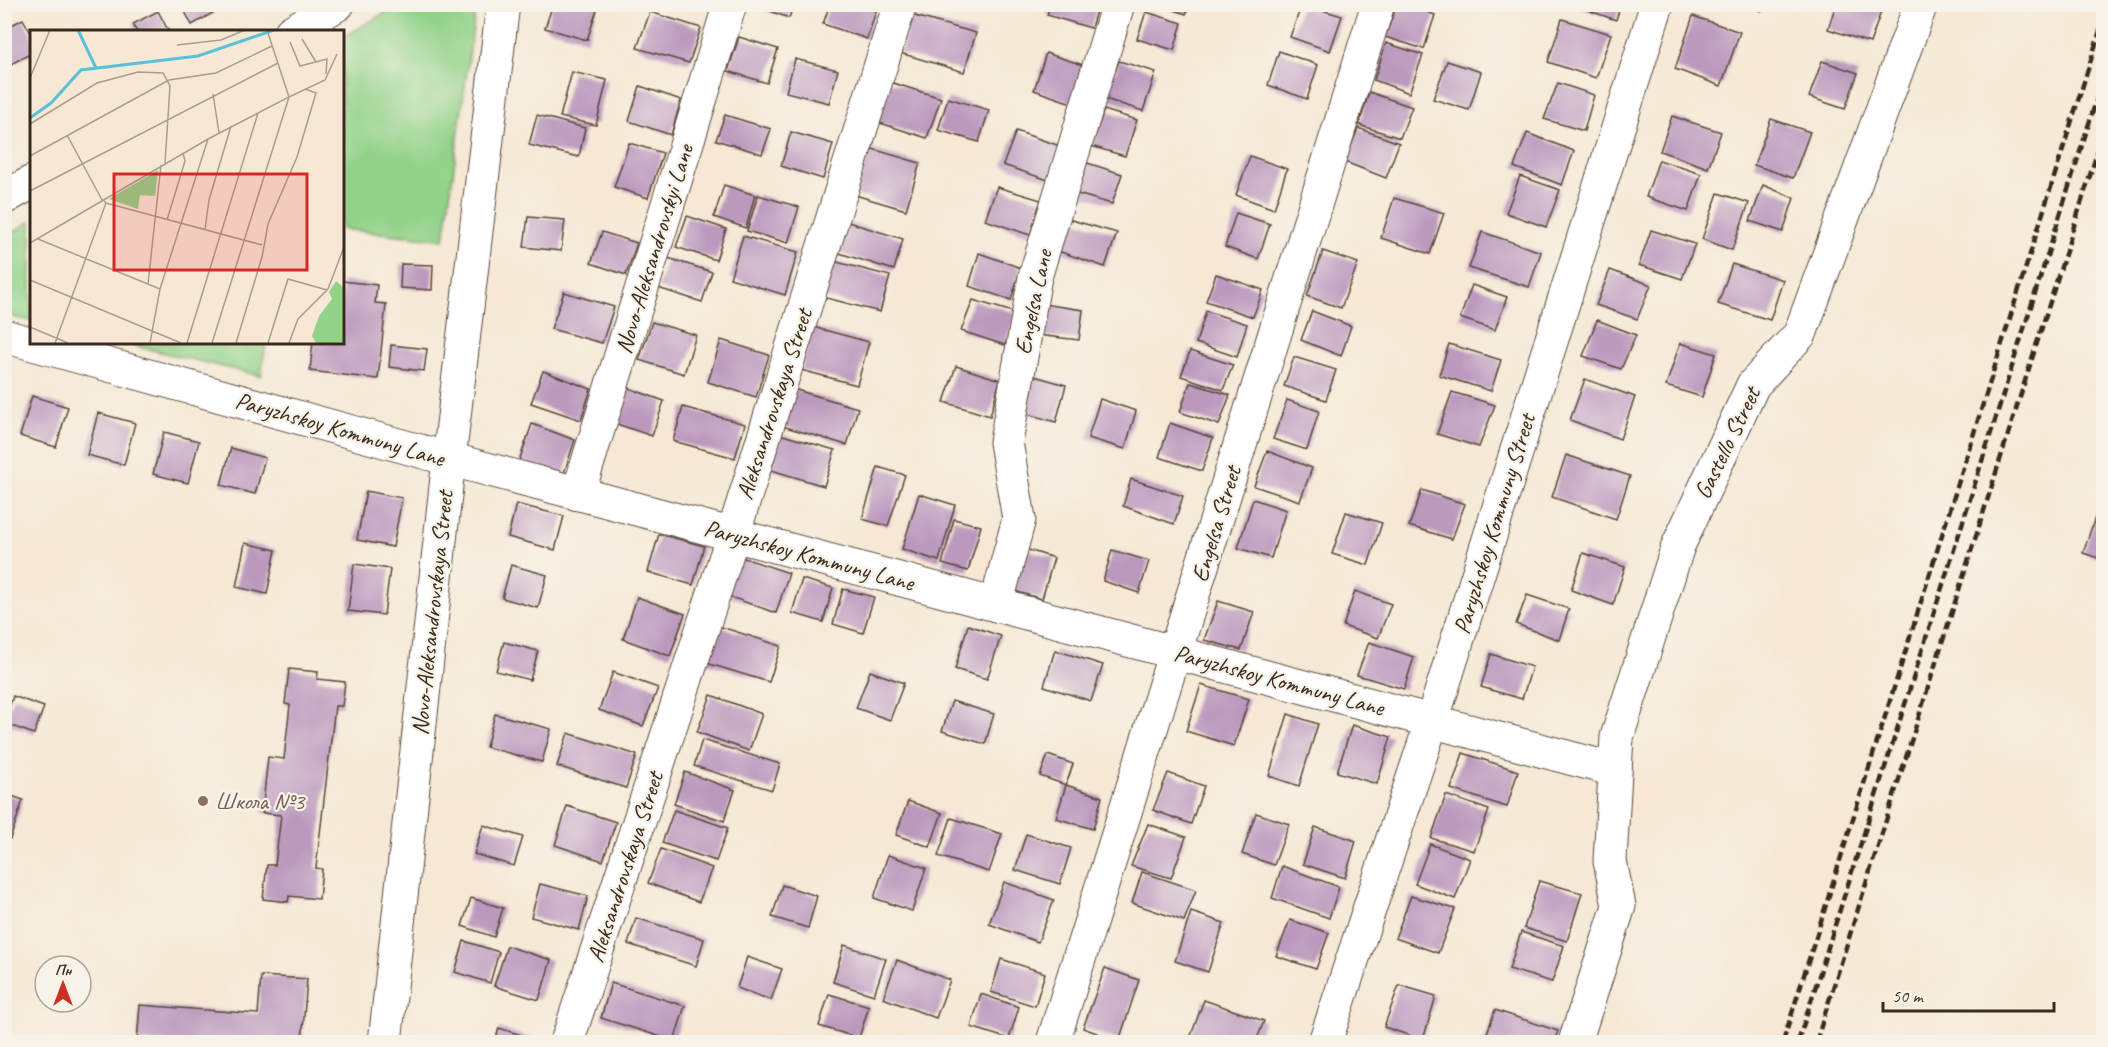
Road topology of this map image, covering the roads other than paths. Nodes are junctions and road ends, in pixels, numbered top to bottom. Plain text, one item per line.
1 (338, 4) edge
2 (503, 4) edge
3 (730, 4) edge
4 (900, 4) edge
5 (1118, 4) edge
6 (1378, 4) edge
7 (1657, 4) edge
8 (1921, 4) edge
9 (294, 30) edge
10 (30, 183) edge
11 (4, 198) edge
12 (4, 336) edge
13 (30, 343) edge
14 (33, 344) edge
15 (449, 459) junction
16 (578, 494) junction
17 (733, 535) junction
18 (996, 605) junction
19 (1176, 653) junction
20 (1432, 721) junction
21 (1615, 770) junction
22 (385, 1042) edge
23 (567, 1042) edge
24 (1053, 1042) edge
25 (1325, 1042) edge
26 (1575, 1042) edge

1 - 9 street
2 - 15 street, Novo-Aleksandrovskaya Street
3 - 16 street, Novo-Aleksandrovskyi Lane
4 - 17 street, Aleksandrovskaya Street
5 - 18 street, Engelsa Lane
6 - 19 street, Engelsa Street
7 - 20 street, Paryzhskoy Kommuny Street
8 - 21 street, Gastello Street
10 - 11 street
12 - 13 street, Paryzhskoy Kommuny Lane
14 - 15 street, Paryzhskoy Kommuny Lane
15 - 16 street, Paryzhskoy Kommuny Lane
15 - 22 street, Novo-Aleksandrovskaya Street
16 - 17 street, Paryzhskoy Kommuny Lane
17 - 18 street, Paryzhskoy Kommuny Lane
17 - 23 street, Aleksandrovskaya Street
18 - 19 street, Paryzhskoy Kommuny Lane
19 - 20 street, Paryzhskoy Kommuny Lane
19 - 24 street, Engelsa Street
20 - 21 street, Paryzhskoy Kommuny Lane
20 - 25 street, Paryzhskoy Kommuny Street
21 - 26 street, Gastello Street

